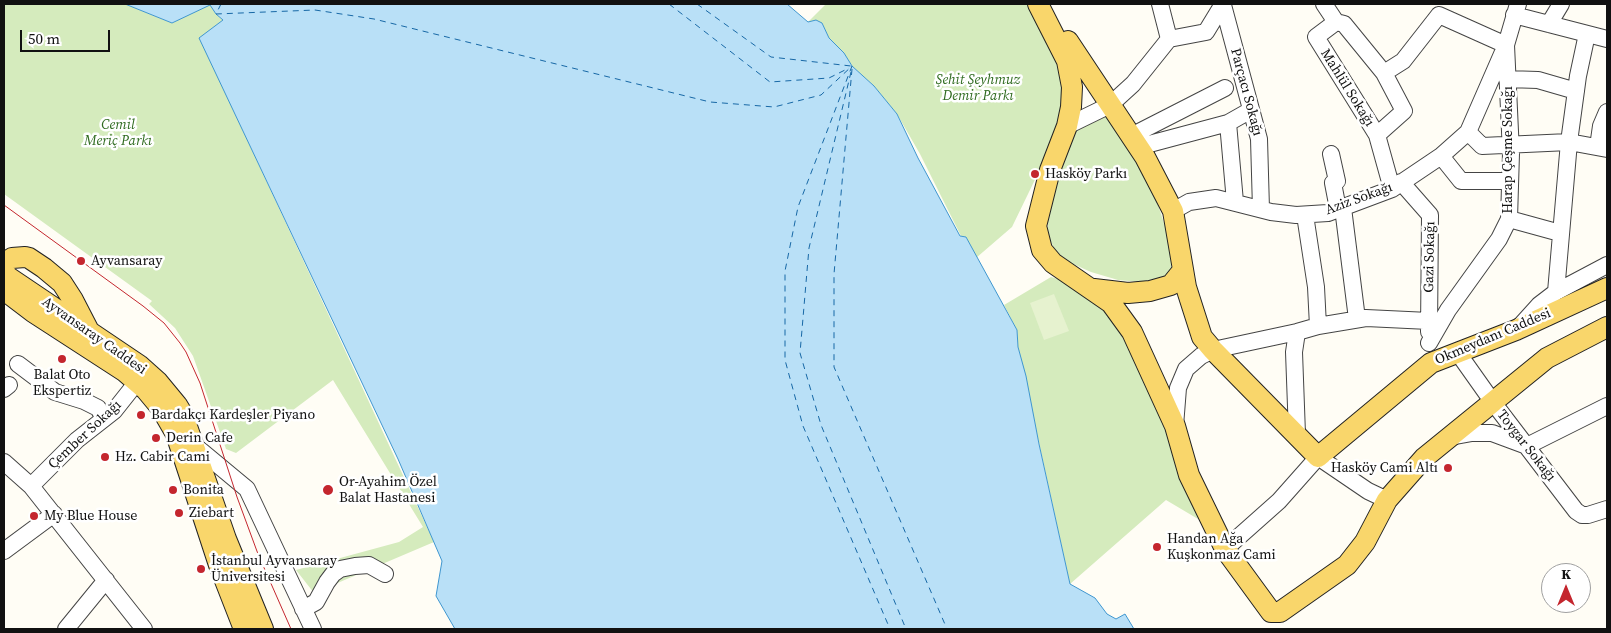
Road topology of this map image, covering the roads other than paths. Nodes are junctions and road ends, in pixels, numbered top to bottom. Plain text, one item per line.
1 (1046, 4) edge
2 (1160, 4) edge
3 (1223, 4) edge
4 (1324, 4) edge
5 (1561, 4) edge
6 (1435, 10) edge
7 (1516, 10) edge
8 (1336, 22) junction
9 (1549, 24) junction
10 (1587, 34) junction
11 (1169, 39) junction
12 (1607, 39) edge
13 (1506, 45) junction
14 (1384, 73) junction
15 (1507, 79) junction
16 (1225, 88) dead end
17 (1576, 91) junction
18 (1110, 105) junction
19 (1251, 110) junction
20 (1607, 112) edge
21 (1228, 123) junction
22 (1067, 126) junction
23 (1468, 132) junction
24 (1377, 135) junction
25 (1134, 142) junction
26 (1569, 142) junction
27 (1510, 144) junction
28 (1603, 148) edge
29 (1331, 154) dead end
30 (1441, 156) junction
31 (1510, 181) junction
32 (1397, 185) junction
33 (1235, 202) junction
34 (1261, 209) junction
35 (1341, 209) junction
36 (1173, 211) junction
37 (1305, 215) junction
38 (1509, 218) junction
39 (1560, 233) junction
40 (4, 264) edge
41 (1607, 265) edge
42 (1183, 270) junction
43 (4, 274) edge
44 (1607, 288) edge
45 (1092, 289) junction
46 (4, 290) edge
47 (1556, 292) junction
48 (1357, 319) junction
49 (1429, 321) junction
50 (1318, 326) junction
51 (1607, 327) edge
52 (1516, 330) junction
53 (1297, 332) junction
54 (90, 333) junction
55 (1428, 343) junction
56 (1213, 350) junction
57 (1458, 352) junction
58 (1431, 363) junction
59 (18, 364) dead end
60 (138, 382) junction
61 (1492, 401) junction
62 (1607, 406) edge
63 (104, 418) junction
64 (1175, 426) junction
65 (1297, 434) junction
66 (1450, 437) junction
67 (194, 445) junction
68 (1527, 446) junction
69 (1318, 457) junction
70 (4, 462) edge
71 (31, 486) junction
72 (1387, 500) junction
73 (1607, 508) edge
74 (54, 514) junction
75 (1225, 549) junction
76 (4, 551) edge
77 (385, 574) dead end
78 (106, 580) junction
79 (303, 609) junction
80 (139, 626) edge
81 (66, 629) edge
82 (244, 629) edge
83 (263, 629) edge
84 (313, 629) edge

1 - 18 main road
1 - 22 main road
2 - 11 street
3 - 11 street
3 - 19 street, Parçacı Sokağı
4 - 8 street
5 - 9 street
6 - 13 street
6 - 14 street
7 - 9 street
7 - 13 street, Harap Çeşme Sokağı
8 - 14 street
8 - 24 street, Mahlül Sokağı
9 - 10 street
10 - 12 street
10 - 17 street
11 - 18 street
13 - 15 street, Harap Çeşme Sokağı
13 - 23 street, Aziz Sokağı
14 - 24 street
15 - 17 street
15 - 27 street, Harap Çeşme Sokağı
16 - 25 street
17 - 26 street
18 - 22 street
18 - 25 main road
19 - 21 street
19 - 34 street, Parçacı Sokağı
20 - 28 street
21 - 25 street
21 - 33 street
22 - 45 main road
23 - 27 street
23 - 30 street, Aziz Sokağı
24 - 32 street
25 - 36 main road
26 - 27 street
26 - 28 street
26 - 39 street
27 - 31 street, Harap Çeşme Sokağı
29 - 35 street
30 - 31 street
30 - 32 street, Aziz Sokağı
31 - 38 street, Harap Çeşme Sokağı
32 - 35 street, Aziz Sokağı
32 - 49 street, Gazi Sokağı
33 - 34 street, Aziz Sokağı
33 - 36 street, Aziz Sokağı
34 - 37 street, Aziz Sokağı
35 - 37 street, Aziz Sokağı
35 - 48 street
36 - 42 main road
37 - 50 street
38 - 39 street
38 - 55 street, Harap Çeşme Sokağı
39 - 47 street
40 - 54 main road
41 - 47 street
42 - 45 main road
42 - 56 main road
43 - 54 main road, Ayvansaray Caddesi
44 - 52 main road, Okmeydanı Caddesi
45 - 64 main road
46 - 60 main road, Ayvansaray Caddesi
47 - 52 street
48 - 49 street
48 - 50 street
49 - 55 street, Gazi Sokağı
50 - 53 street
51 - 61 main road
52 - 57 main road, Okmeydanı Caddesi
53 - 56 street
53 - 65 street
54 - 67 main road, Ayvansaray Caddesi
55 - 58 street
56 - 64 street
56 - 65 main road
57 - 58 main road, Okmeydanı Caddesi
57 - 61 street, Toygar Sokağı
58 - 69 main road, Okmeydanı Caddesi
59 - 63 street
60 - 63 street, Çember Sokağı
60 - 82 main road, Ayvansaray Caddesi
61 - 66 main road
61 - 68 street, Toygar Sokağı
62 - 68 street
63 - 71 street, Çember Sokağı
64 - 75 main road
65 - 69 main road
66 - 68 street
66 - 72 main road
67 - 79 street
67 - 83 main road, Ayvansaray Caddesi
68 - 73 street, Toygar Sokağı
69 - 72 street
69 - 75 street
70 - 71 street
71 - 74 street
72 - 75 main road
74 - 76 street
74 - 78 street
77 - 79 street
78 - 80 street
78 - 81 street
79 - 84 street

